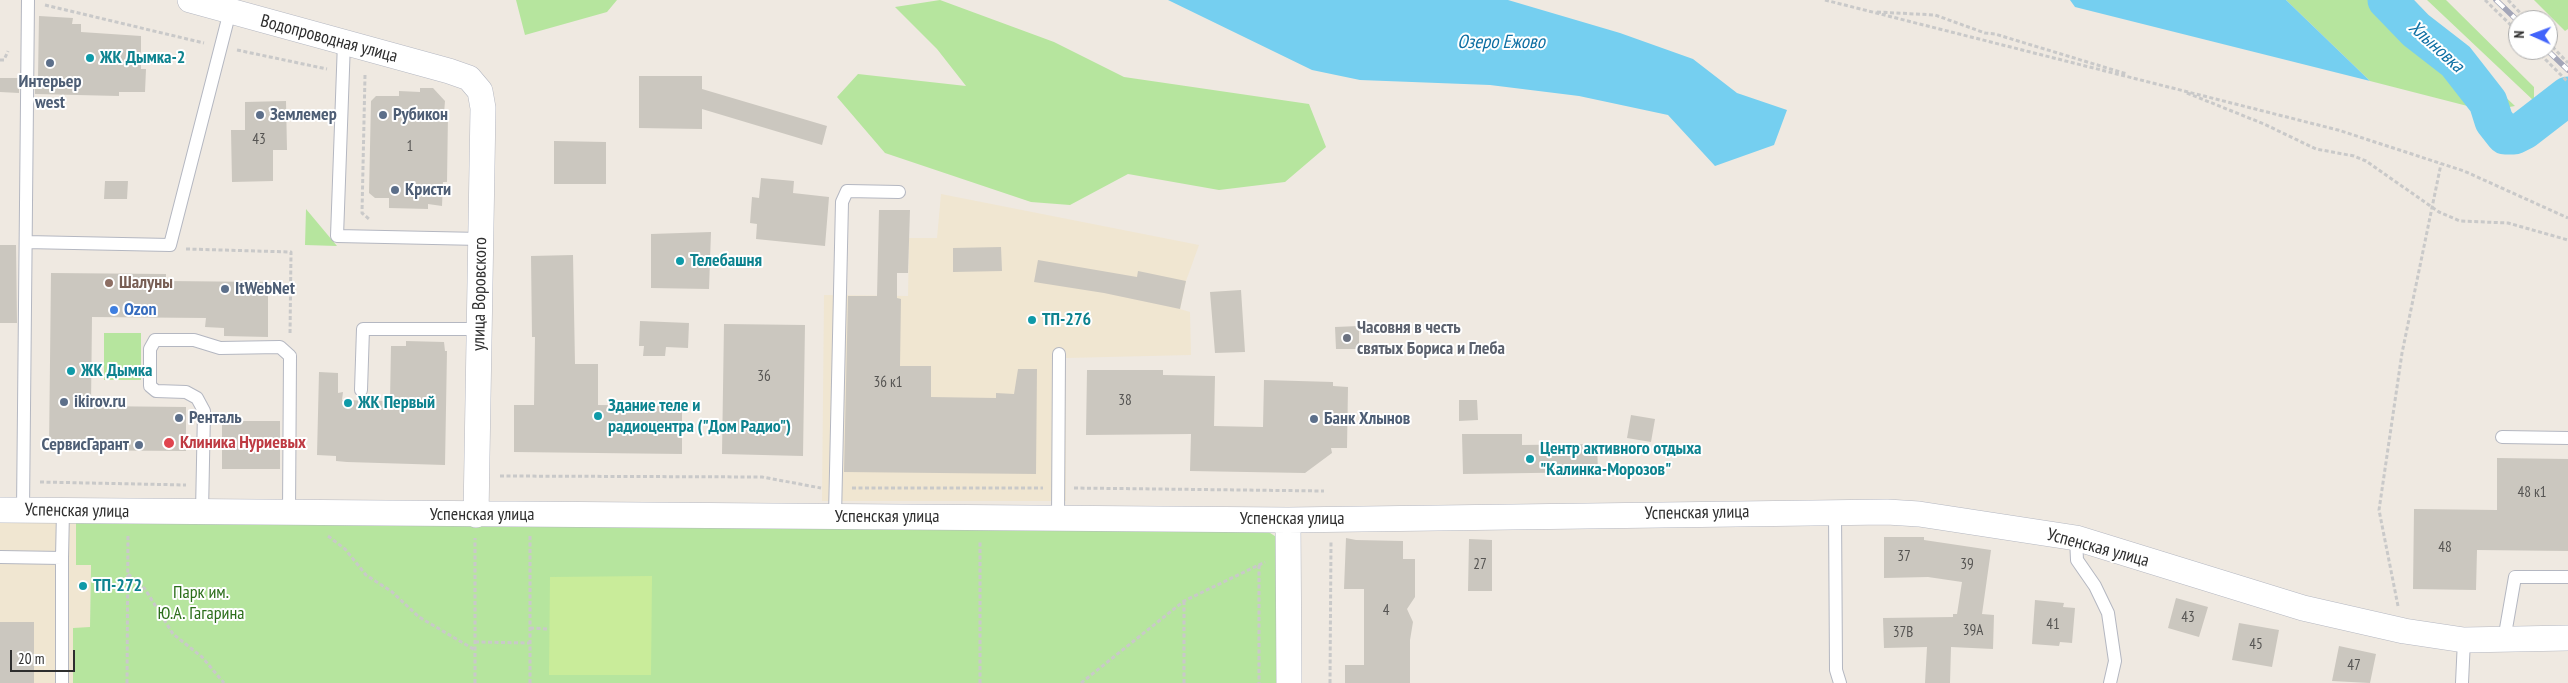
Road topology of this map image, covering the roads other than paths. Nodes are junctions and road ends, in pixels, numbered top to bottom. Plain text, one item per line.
1 (28, 0) edge
2 (190, 0) edge
3 (230, 11) junction
4 (344, 42) junction
5 (469, 78) joint
6 (899, 192) dead end
7 (481, 239) junction
8 (26, 242) junction
9 (479, 328) junction
10 (1059, 354) dead end
11 (361, 390) dead end
12 (2502, 437) dead end
13 (2568, 438) edge
14 (11, 510) edge
15 (1835, 510) junction
16 (63, 511) junction
17 (202, 512) junction
18 (289, 513) junction
19 (476, 515) junction
20 (835, 516) junction
21 (1058, 518) junction
22 (1288, 520) junction
23 (2076, 538) junction
24 (0, 557) edge
25 (62, 558) junction
26 (2568, 577) edge
27 (2568, 638) edge
28 (2464, 640) junction
29 (2504, 640) junction
30 (62, 683) edge
31 (1289, 683) edge
32 (1840, 683) edge
33 (2110, 683) edge
34 (2462, 683) edge

1 - 8 lane
2 - 3 street, Водопроводная улица
3 - 4 street, Водопроводная улица
3 - 8 lane
4 - 5 street, Водопроводная улица
4 - 7 lane
5 - 7 street, улица Воровского
6 - 20 lane
7 - 9 street, улица Воровского
8 - 14 lane
9 - 11 lane
9 - 19 street, улица Воровского
10 - 21 lane
12 - 13 lane
14 - 16 street, Успенская улица
15 - 22 street, Успенская улица
15 - 23 street, Успенская улица
15 - 32 lane
16 - 17 street, Успенская улица
16 - 25 lane
17 - 18 street, Успенская улица
17 - 18 lane
18 - 19 street, Успенская улица
19 - 20 street, Успенская улица
20 - 21 street, Успенская улица
21 - 22 street, Успенская улица
22 - 31 street
23 - 28 street, Успенская улица
23 - 33 lane
24 - 25 lane
25 - 30 lane
26 - 29 lane
27 - 29 street, Успенская улица
28 - 29 street, Успенская улица
28 - 34 lane

